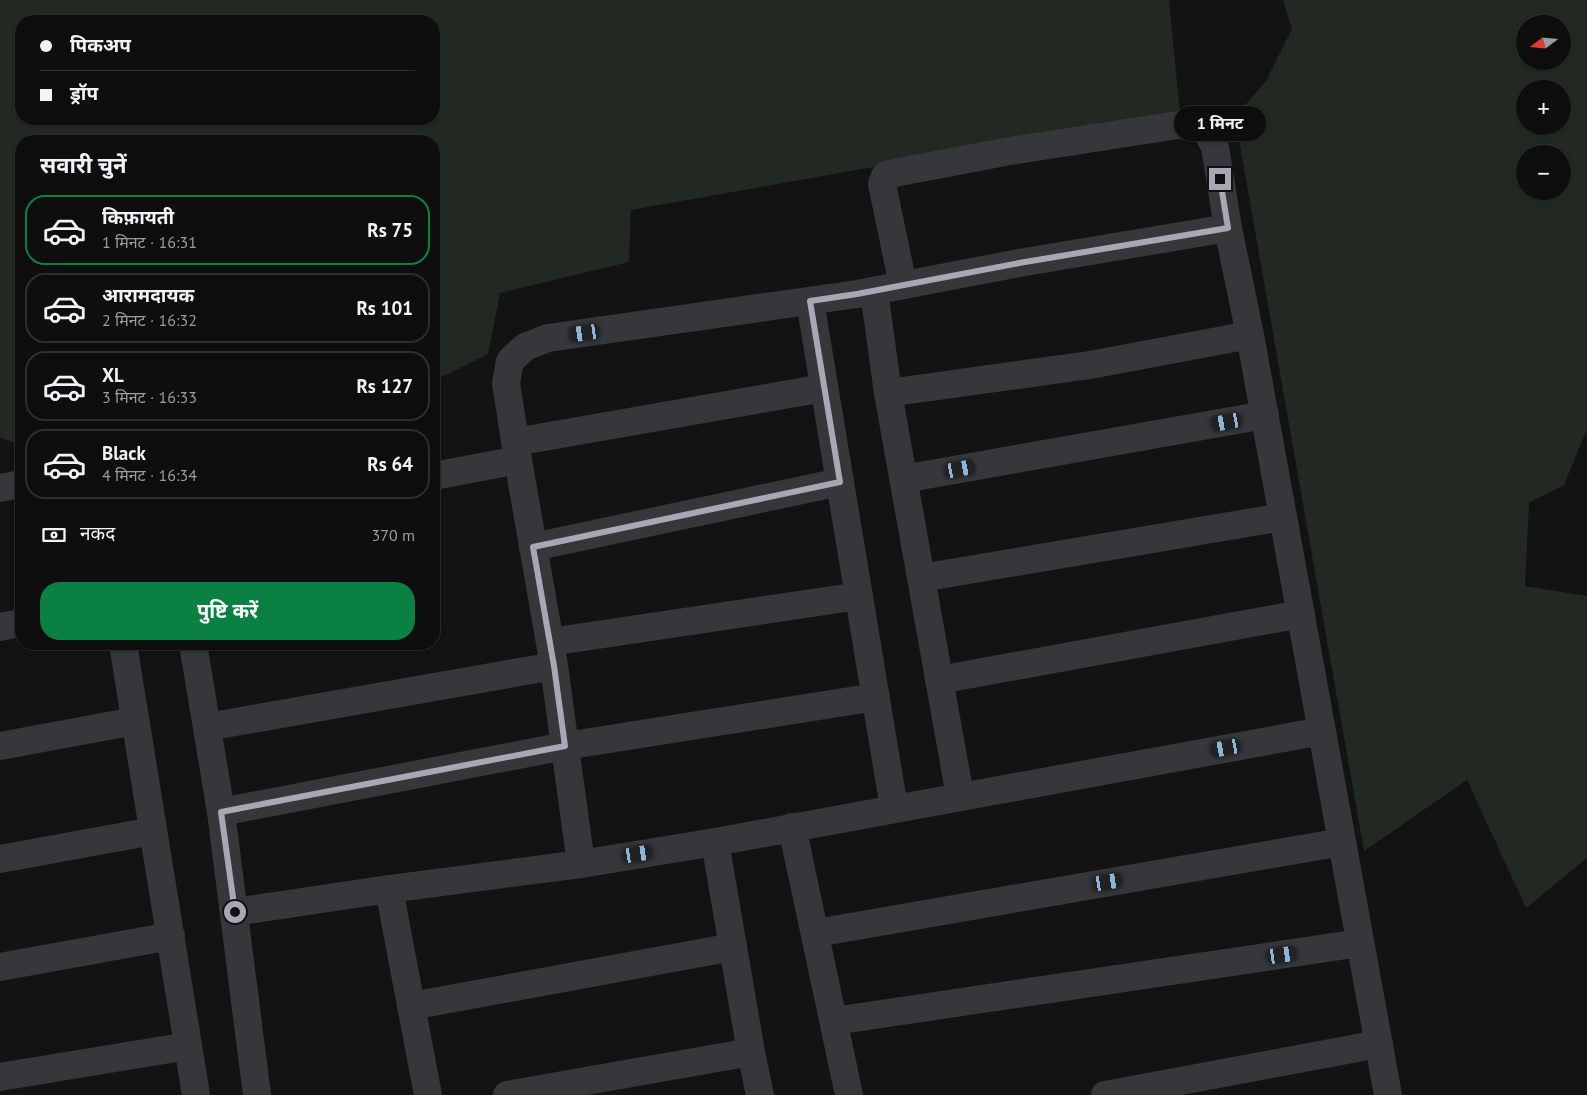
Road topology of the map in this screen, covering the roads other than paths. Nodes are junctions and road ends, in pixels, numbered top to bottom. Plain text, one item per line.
1 (1228, 228) junction
2 (903, 285) junction
3 (874, 291) junction
4 (810, 301) junction
5 (1250, 335) junction
6 (824, 388) junction
7 (888, 393) junction
8 (1265, 415) junction
9 (516, 451) junction
10 (440, 474) edge
11 (903, 479) junction
12 (840, 482) junction
13 (15, 485) edge
14 (0, 488) edge
15 (1283, 517) junction
16 (533, 547) junction
17 (920, 578) junction
18 (859, 596) junction
19 (1301, 614) junction
20 (15, 624) edge
21 (0, 627) edge
22 (124, 650) edge
23 (194, 650) edge
24 (552, 654) junction
25 (939, 680) junction
26 (876, 697) junction
27 (136, 721) junction
28 (207, 727) junction
29 (1322, 731) junction
30 (0, 746) edge
31 (565, 746) junction
32 (960, 796) junction
33 (894, 808) junction
34 (221, 812) junction
35 (792, 827) junction
36 (153, 830) junction
37 (715, 842) junction
38 (1342, 842) junction
39 (0, 859) edge
40 (581, 864) junction
41 (389, 889) junction
42 (235, 912) junction
43 (816, 933) junction
44 (171, 936) junction
45 (1360, 943) junction
46 (733, 947) junction
47 (0, 967) edge
48 (411, 1006) junction
49 (834, 1021) junction
50 (1379, 1044) junction
51 (188, 1046) junction
52 (751, 1052) junction
53 (0, 1077) edge
54 (196, 1095) edge
55 (257, 1095) edge
56 (428, 1095) edge
57 (506, 1095) edge
58 (760, 1095) edge
59 (849, 1095) edge
60 (1105, 1095) edge
61 (1388, 1095) edge

1 - 2 street
1 - 2 street
1 - 5 street
2 - 3 street
3 - 4 street
3 - 7 street
4 - 6 street
4 - 9 street
5 - 7 street
5 - 8 street
6 - 9 street
6 - 12 street
7 - 11 street
8 - 11 street
8 - 15 street
9 - 10 street
9 - 16 street
11 - 17 street
12 - 16 street
12 - 18 street
13 - 14 street
15 - 17 street
15 - 19 street
16 - 24 street
17 - 25 street
18 - 24 street
18 - 26 street
19 - 25 street
19 - 29 street
20 - 21 street
22 - 27 street
23 - 28 street
24 - 28 street
24 - 31 street
25 - 32 street
26 - 31 street
26 - 33 street
27 - 30 street
27 - 36 street
28 - 34 street
29 - 32 street
29 - 38 street
31 - 34 street
31 - 40 street
32 - 33 street
33 - 35 street
34 - 42 street
35 - 37 street
35 - 43 street
36 - 39 street
36 - 44 street
37 - 40 street
37 - 46 street
38 - 43 street
38 - 45 street
40 - 41 street
41 - 42 street
41 - 48 street
42 - 55 street
43 - 49 street
44 - 47 street
44 - 51 street
45 - 49 street
45 - 50 street
46 - 48 street
46 - 52 street
48 - 56 street
49 - 59 street
50 - 60 street
50 - 61 street
51 - 53 street
51 - 54 street
52 - 57 street
52 - 58 street

